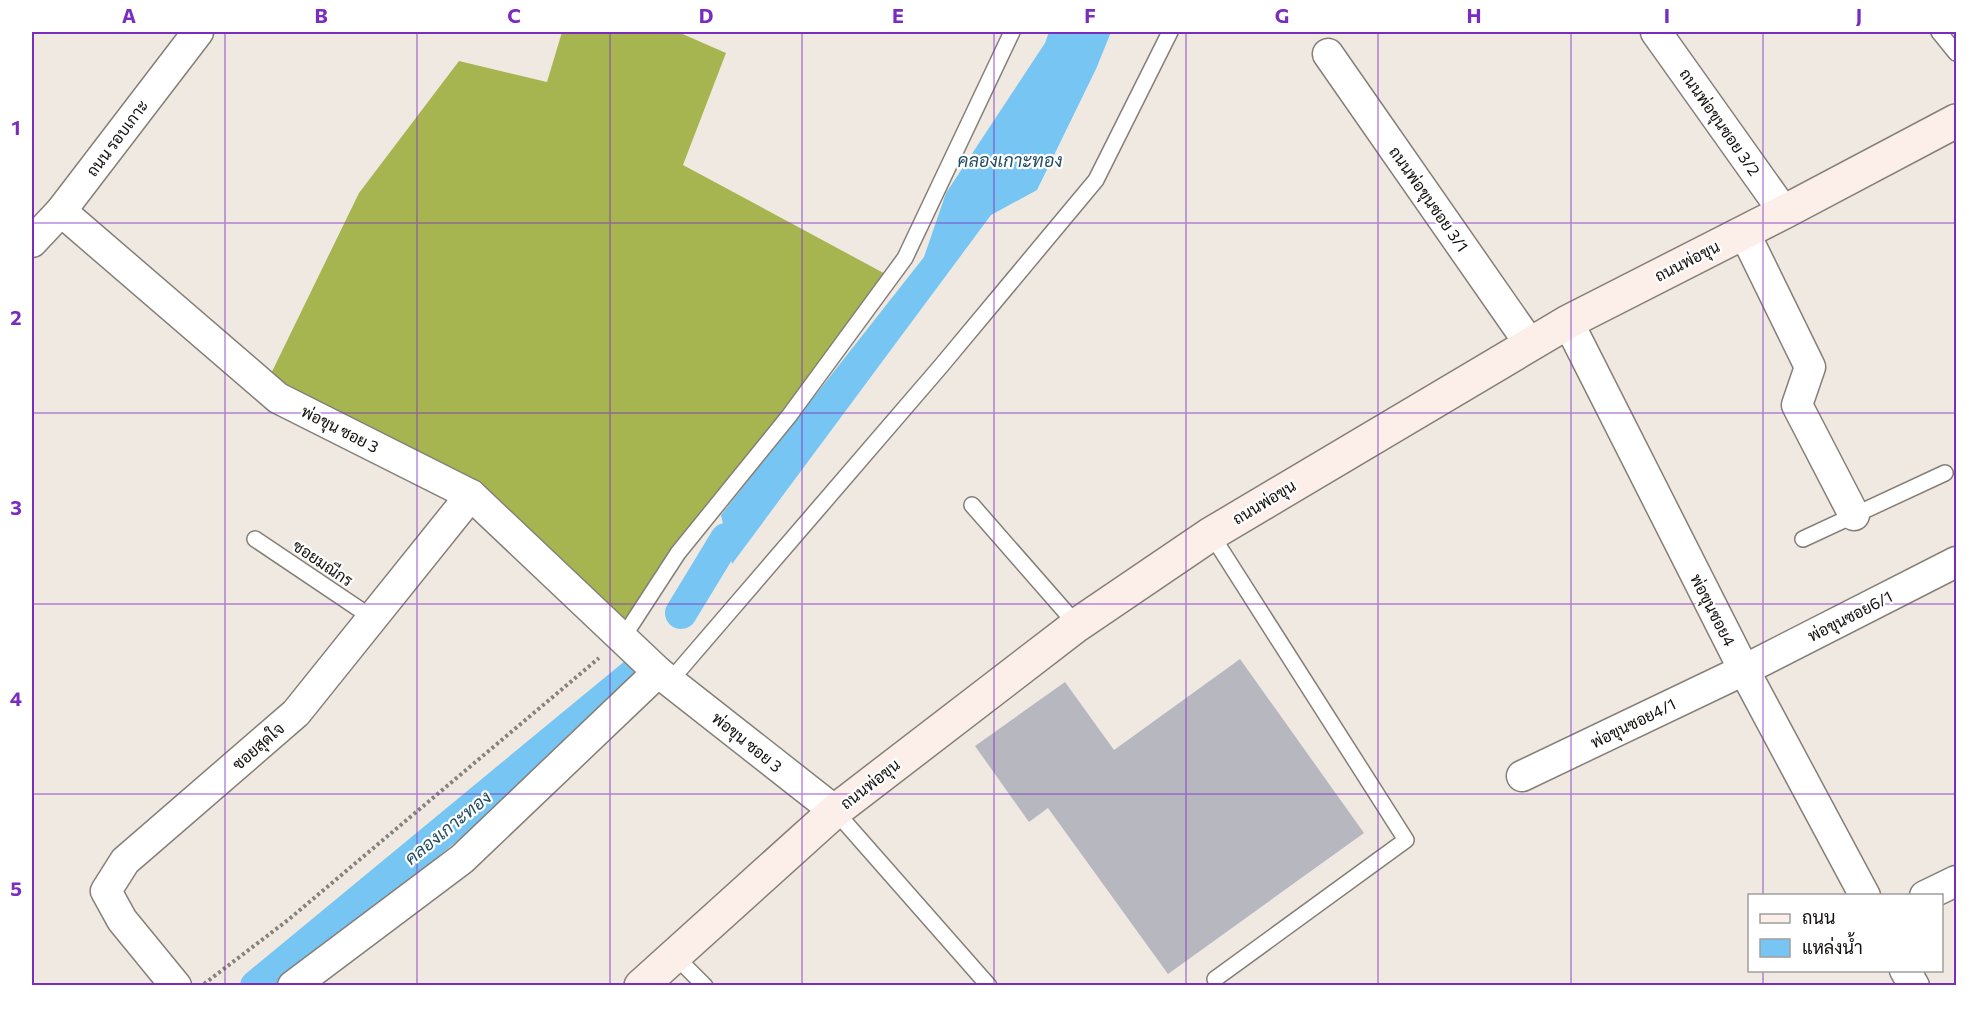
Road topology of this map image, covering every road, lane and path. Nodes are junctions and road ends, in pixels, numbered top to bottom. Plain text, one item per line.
1 (198, 32) edge
2 (1012, 32) edge
3 (1170, 32) edge
4 (1656, 32) edge
5 (1939, 32) edge
6 (1956, 52) edge
7 (1328, 54) dead end
8 (1956, 121) edge
9 (61, 211) junction
10 (1784, 212) junction
11 (1744, 232) junction
12 (32, 242) edge
13 (1568, 322) junction
14 (1530, 344) junction
15 (1945, 473) dead end
16 (471, 495) junction
17 (972, 505) dead end
18 (1854, 515) junction
19 (1211, 534) junction
20 (255, 538) dead end
21 (1803, 539) dead end
22 (1956, 562) edge
23 (371, 617) junction
24 (1077, 625) junction
25 (622, 639) junction
26 (1744, 670) junction
27 (664, 676) junction
28 (1521, 776) dead end
29 (835, 812) junction
30 (1956, 881) edge
31 (1864, 894) edge
32 (1929, 894) edge
33 (675, 956) junction
34 (1906, 972) edge
35 (1215, 979) dead end
36 (176, 986) edge
37 (202, 986) edge
38 (293, 986) edge
39 (641, 986) edge
40 (705, 986) edge
41 (989, 986) edge
42 (1914, 986) edge

1 - 9 street, ถนน รอบเกาะ
2 - 25 lane
3 - 27 lane
4 - 10 street, ถนนพ่อขุนซอย 3/2
5 - 6 lane
7 - 14 street, ถนนพ่อขุนซอย 3/1
8 - 10 main road, ถนนพ่อขุน
9 - 12 street, ถนน รอบเกาะ
9 - 16 street, พ่อขุน ซอย 3
10 - 11 main road, ถนนพ่อขุน
11 - 13 main road, ถนนพ่อขุน
11 - 18 street
13 - 14 main road, ถนนพ่อขุน
13 - 26 street, พ่อขุนซอย4
14 - 19 main road, ถนนพ่อขุน
15 - 18 lane
16 - 23 street, ซอยสุดใจ
16 - 25 street, พ่อขุน ซอย 3
17 - 24 lane
18 - 21 lane
19 - 24 main road, ถนนพ่อขุน
19 - 35 lane
20 - 23 lane, ซอยมณีกร
22 - 26 street, พ่อขุนซอย6/1
23 - 36 street, ซอยสุดใจ
24 - 29 main road, ถนนพ่อขุน
25 - 27 street, พ่อขุน ซอย 3
25 - 37 path
26 - 28 street, พ่อขุนซอย4/1
26 - 31 street, พ่อขุนซอย4
27 - 29 street, พ่อขุน ซอย 3
27 - 38 street
29 - 33 main road, ถนนพ่อขุน
29 - 41 lane
30 - 32 street
33 - 39 main road, ถนนพ่อขุน
33 - 40 lane
34 - 42 street

